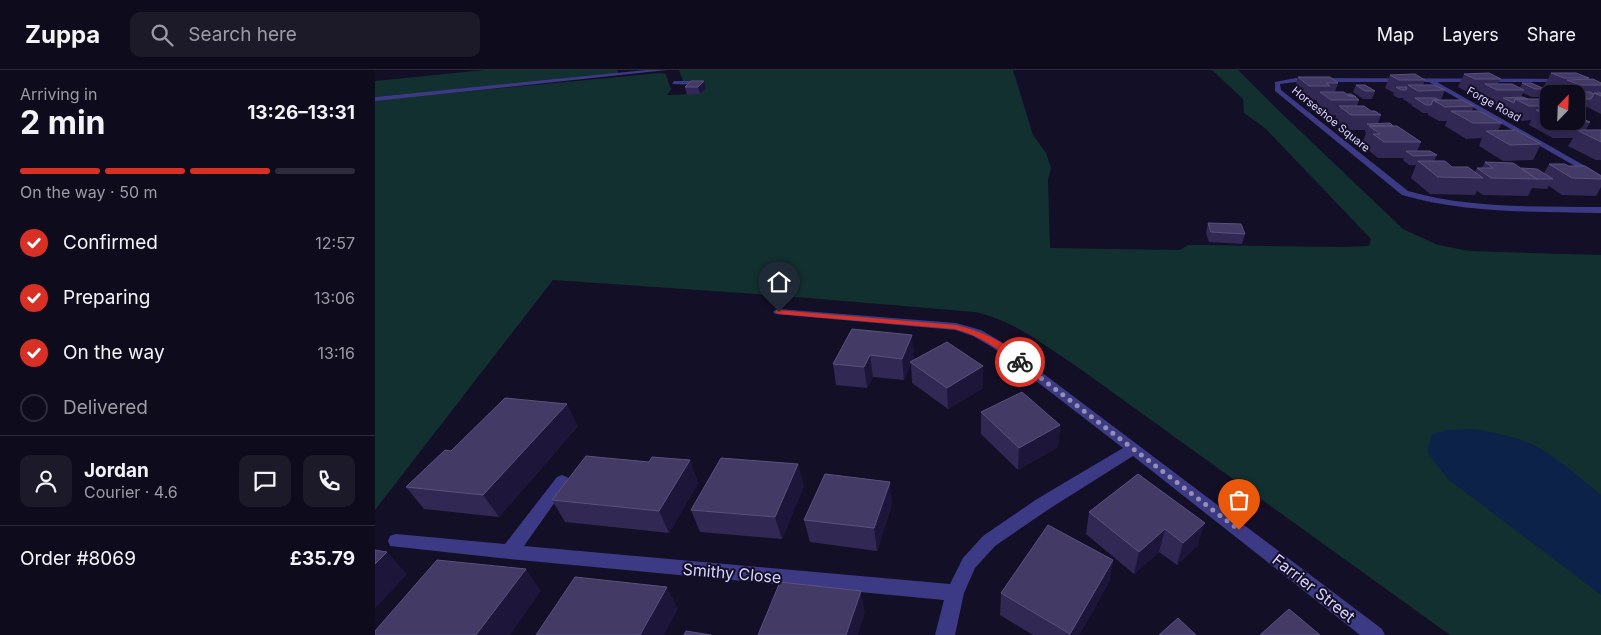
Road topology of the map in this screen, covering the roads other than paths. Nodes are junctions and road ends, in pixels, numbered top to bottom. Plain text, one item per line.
1 (664, 70) edge
2 (1429, 80) junction
3 (1569, 80) edge
4 (674, 83) dead end
5 (701, 83) edge
6 (375, 98) edge
7 (1601, 178) edge
8 (1601, 210) edge
9 (779, 312) dead end
10 (1134, 449) junction
11 (562, 480) dead end
12 (396, 541) dead end
13 (509, 552) junction
14 (955, 593) junction
15 (945, 635) edge
16 (1375, 635) edge

1 - 6 street
2 - 3 street, Horseshoe Square
2 - 7 street, Forge Road
2 - 8 street, Horseshoe Square
4 - 5 street
9 - 10 street, Farrier Street
10 - 14 street
10 - 16 street, Farrier Street
11 - 13 street
12 - 13 street, Smithy Close
13 - 14 street, Smithy Close
14 - 15 street

